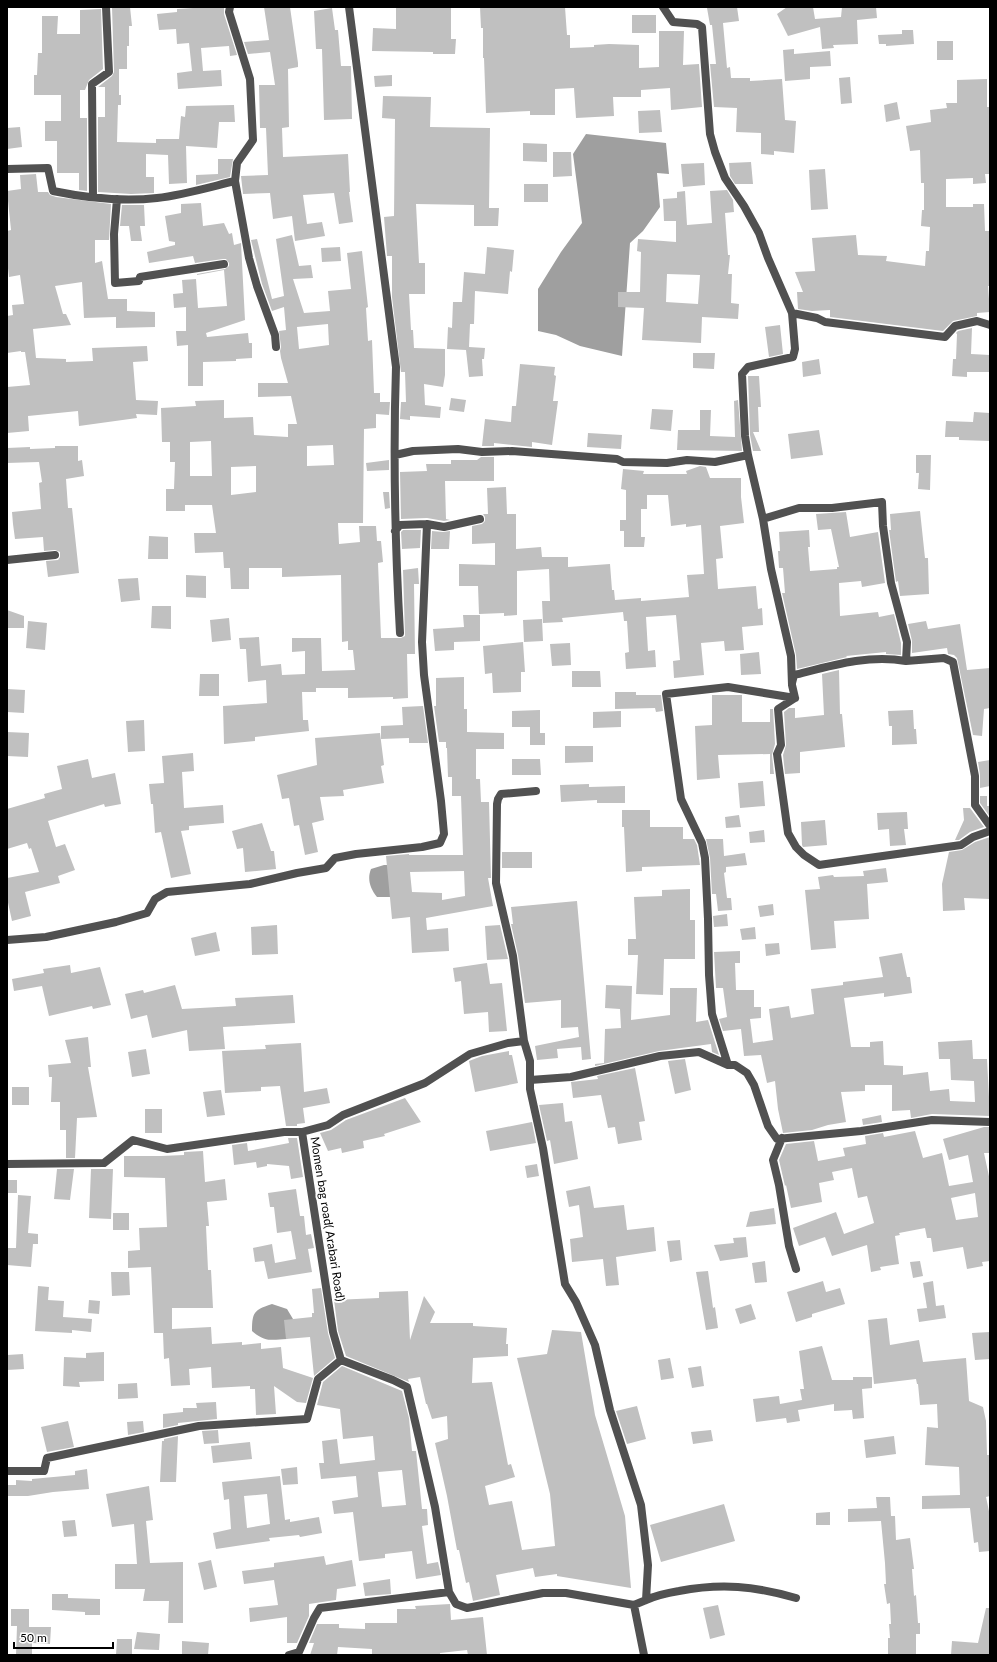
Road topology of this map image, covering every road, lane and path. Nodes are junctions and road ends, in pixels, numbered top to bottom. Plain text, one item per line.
1 (106, 7) edge
2 (230, 7) edge
3 (349, 7) edge
4 (663, 7) edge
5 (7, 169) edge
6 (235, 181) junction
7 (93, 197) junction
8 (117, 199) junction
9 (224, 264) dead end
10 (792, 313) junction
11 (990, 325) edge
12 (276, 347) dead end
13 (748, 455) junction
14 (395, 456) junction
15 (480, 519) dead end
16 (764, 519) junction
17 (427, 524) junction
18 (396, 530) junction
19 (55, 555) dead end
20 (7, 560) edge
21 (400, 633) dead end
22 (906, 661) junction
23 (792, 685) junction
24 (795, 698) junction
25 (536, 791) dead end
26 (990, 826) edge
27 (990, 831) edge
28 (7, 940) edge
29 (524, 1040) junction
30 (728, 1065) junction
31 (530, 1080) junction
32 (990, 1122) edge
33 (302, 1132) junction
34 (782, 1138) junction
35 (7, 1164) edge
36 (796, 1269) dead end
37 (341, 1360) junction
38 (7, 1471) edge
39 (449, 1592) junction
40 (796, 1598) dead end
41 (646, 1600) junction
42 (634, 1605) junction
43 (289, 1655) edge
44 (644, 1655) edge

1 - 7 street
2 - 6 street
3 - 14 street
4 - 10 street
5 - 7 street
6 - 8 street
6 - 12 street
7 - 8 street
8 - 9 street
10 - 11 street
10 - 13 street
13 - 14 street
13 - 16 street
14 - 18 street
15 - 17 street
16 - 22 street
16 - 23 street
17 - 18 street
17 - 28 street
18 - 21 street
19 - 20 street
22 - 23 street
22 - 26 street
23 - 24 street
24 - 27 street
24 - 30 street
25 - 29 street
29 - 31 street
29 - 33 street, Momen bag road( Arabari Road)
30 - 31 street
30 - 34 street
31 - 41 street
32 - 34 street
33 - 35 street
33 - 37 street, Momen bag road( Arabari Road)
34 - 36 street
37 - 38 street
37 - 39 street
39 - 42 street
39 - 43 street
40 - 41 street
41 - 42 street
42 - 44 street

